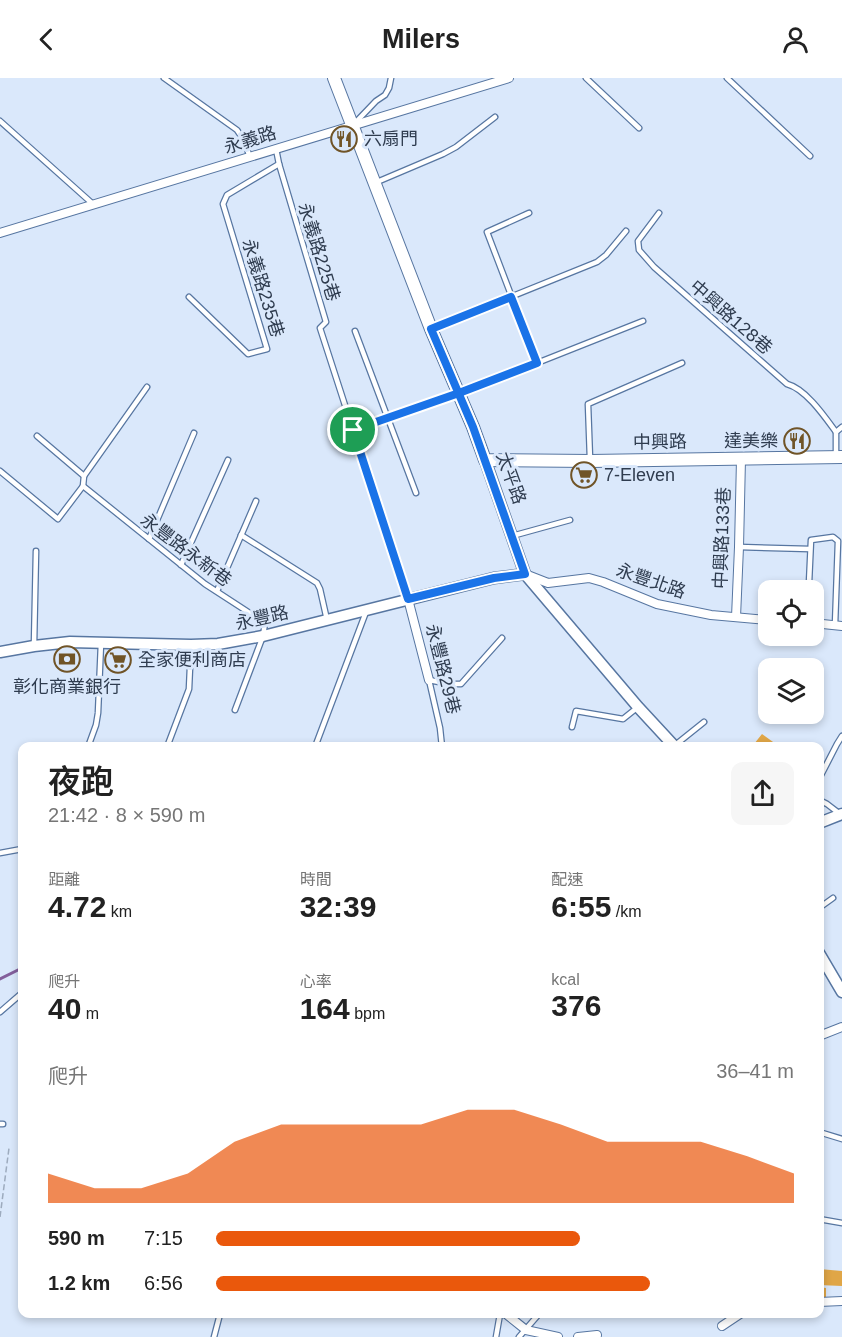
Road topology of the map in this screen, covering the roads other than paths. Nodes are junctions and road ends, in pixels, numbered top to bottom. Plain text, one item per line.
1 (164, 78) edge
2 (333, 78) edge
3 (391, 78) edge
4 (509, 78) edge
5 (586, 78) edge
6 (728, 78) edge
7 (495, 117) dead end
8 (0, 121) edge
9 (352, 126) junction
10 (639, 128) dead end
11 (276, 149) junction
12 (810, 156) dead end
13 (250, 157) junction
14 (279, 164) junction
15 (374, 183) junction
16 (94, 205) junction
17 (530, 213) dead end
18 (659, 213) dead end
19 (626, 231) dead end
20 (0, 233) edge
21 (189, 297) dead end
22 (511, 297) junction
23 (643, 321) dead end
24 (431, 329) junction
25 (355, 332) dead end
26 (537, 363) junction
27 (682, 363) dead end
28 (147, 387) dead end
29 (459, 393) junction
30 (387, 416) junction
31 (842, 427) edge
32 (353, 430) junction
33 (836, 432) junction
34 (194, 433) dead end
35 (37, 436) dead end
36 (839, 457) edge
37 (741, 459) junction
38 (228, 460) dead end
39 (485, 460) junction
40 (591, 462) junction
41 (0, 471) edge
42 (84, 476) junction
43 (83, 486) junction
44 (416, 493) dead end
45 (256, 501) dead end
46 (570, 520) dead end
47 (241, 535) junction
48 (512, 536) junction
49 (149, 539) junction
50 (739, 547) junction
51 (810, 549) junction
52 (36, 551) dead end
53 (181, 565) junction
54 (525, 574) junction
55 (809, 580) edge
56 (217, 591) junction
57 (408, 599) junction
58 (367, 609) junction
59 (736, 617) junction
60 (758, 619) edge
61 (327, 620) junction
62 (838, 625) edge
63 (263, 636) junction
64 (502, 638) dead end
65 (101, 643) junction
66 (190, 645) junction
67 (34, 646) junction
68 (0, 652) edge
69 (429, 680) junction
70 (638, 707) junction
71 (235, 710) dead end
72 (704, 722) dead end
73 (572, 726) dead end
74 (842, 736) edge
75 (90, 742) edge
76 (169, 742) edge
77 (317, 742) edge
78 (441, 742) edge
79 (670, 742) edge
80 (680, 742) edge
81 (824, 769) edge
82 (824, 802) edge
83 (841, 814) edge
84 (824, 822) edge
85 (18, 850) edge
86 (0, 853) edge
87 (833, 898) dead end
88 (824, 904) edge
89 (824, 961) edge
90 (842, 992) edge
91 (18, 996) edge
92 (0, 1012) edge
93 (842, 1027) edge
94 (824, 1034) edge
95 (824, 1134) edge
96 (842, 1139) edge
97 (824, 1220) edge
98 (842, 1223) edge
99 (842, 1301) edge
100 (824, 1302) edge
101 (219, 1318) edge
102 (499, 1318) edge
103 (509, 1318) edge
104 (535, 1318) edge
105 (734, 1318) edge
106 (722, 1326) dead end
107 (522, 1333) edge
108 (597, 1335) dead end
109 (214, 1337) edge
110 (496, 1337) edge
111 (558, 1337) edge
112 (578, 1337) edge

1 - 13 lane
2 - 9 main road, 太平路
3 - 9 lane
4 - 9 street, 永義路
5 - 10 lane
6 - 12 lane
7 - 15 lane
8 - 16 lane
9 - 11 street, 永義路
9 - 15 main road, 太平路
11 - 13 street, 永義路
11 - 14 lane, 永義路225巷
13 - 16 street, 永義路
14 - 21 lane, 永義路235巷
14 - 32 lane, 永義路225巷
15 - 24 main road, 太平路
16 - 20 street, 永義路
17 - 22 lane
18 - 33 lane, 中興路128巷
19 - 22 lane
22 - 24 lane
22 - 26 lane
23 - 26 lane
24 - 29 main road, 太平路
25 - 30 lane
26 - 29 street
27 - 40 lane
28 - 42 lane
29 - 30 street
29 - 39 main road, 太平路
30 - 32 street
30 - 44 lane
31 - 33 lane
32 - 57 street, 永豐路29巷
33 - 36 lane, 中興路
34 - 49 lane
35 - 42 lane
36 - 37 main road, 中興路
37 - 40 main road, 中興路
37 - 50 street, 中興路133巷
38 - 53 lane
39 - 40 main road, 中興路
39 - 48 street, 太平路
41 - 43 lane
42 - 43 lane
43 - 49 lane, 永豐路永新巷
45 - 47 lane
46 - 48 lane
47 - 56 lane
47 - 61 lane
48 - 54 street, 太平路
49 - 53 lane, 永豐路永新巷
50 - 51 lane
50 - 59 street, 中興路133巷
51 - 55 lane
51 - 62 lane
52 - 67 lane
53 - 56 lane, 永豐路永新巷
54 - 57 street, 永豐路
54 - 59 street, 永豐北路
54 - 70 street, 太平路
56 - 63 lane, 永豐路永新巷
57 - 58 street, 永豐路
57 - 69 street, 永豐路29巷
58 - 61 street, 永豐路
58 - 77 lane
59 - 60 street, 永豐北路
61 - 63 street, 永豐路
63 - 66 street, 永豐路
63 - 71 lane
64 - 69 lane
65 - 66 street, 永豐路
65 - 67 street, 永豐路
65 - 75 lane
66 - 76 lane
67 - 68 street, 永豐路
69 - 78 lane, 永豐路29巷
70 - 73 lane
70 - 79 street, 太平路
72 - 80 lane
74 - 81 lane
82 - 83 lane
83 - 84 street
85 - 86 lane
87 - 88 lane
89 - 90 street
91 - 92 lane
93 - 94 street
95 - 96 lane
97 - 98 lane
99 - 100 street
101 - 109 lane
102 - 110 lane
103 - 107 street
104 - 107 lane
105 - 106 street
107 - 111 street
108 - 112 street

